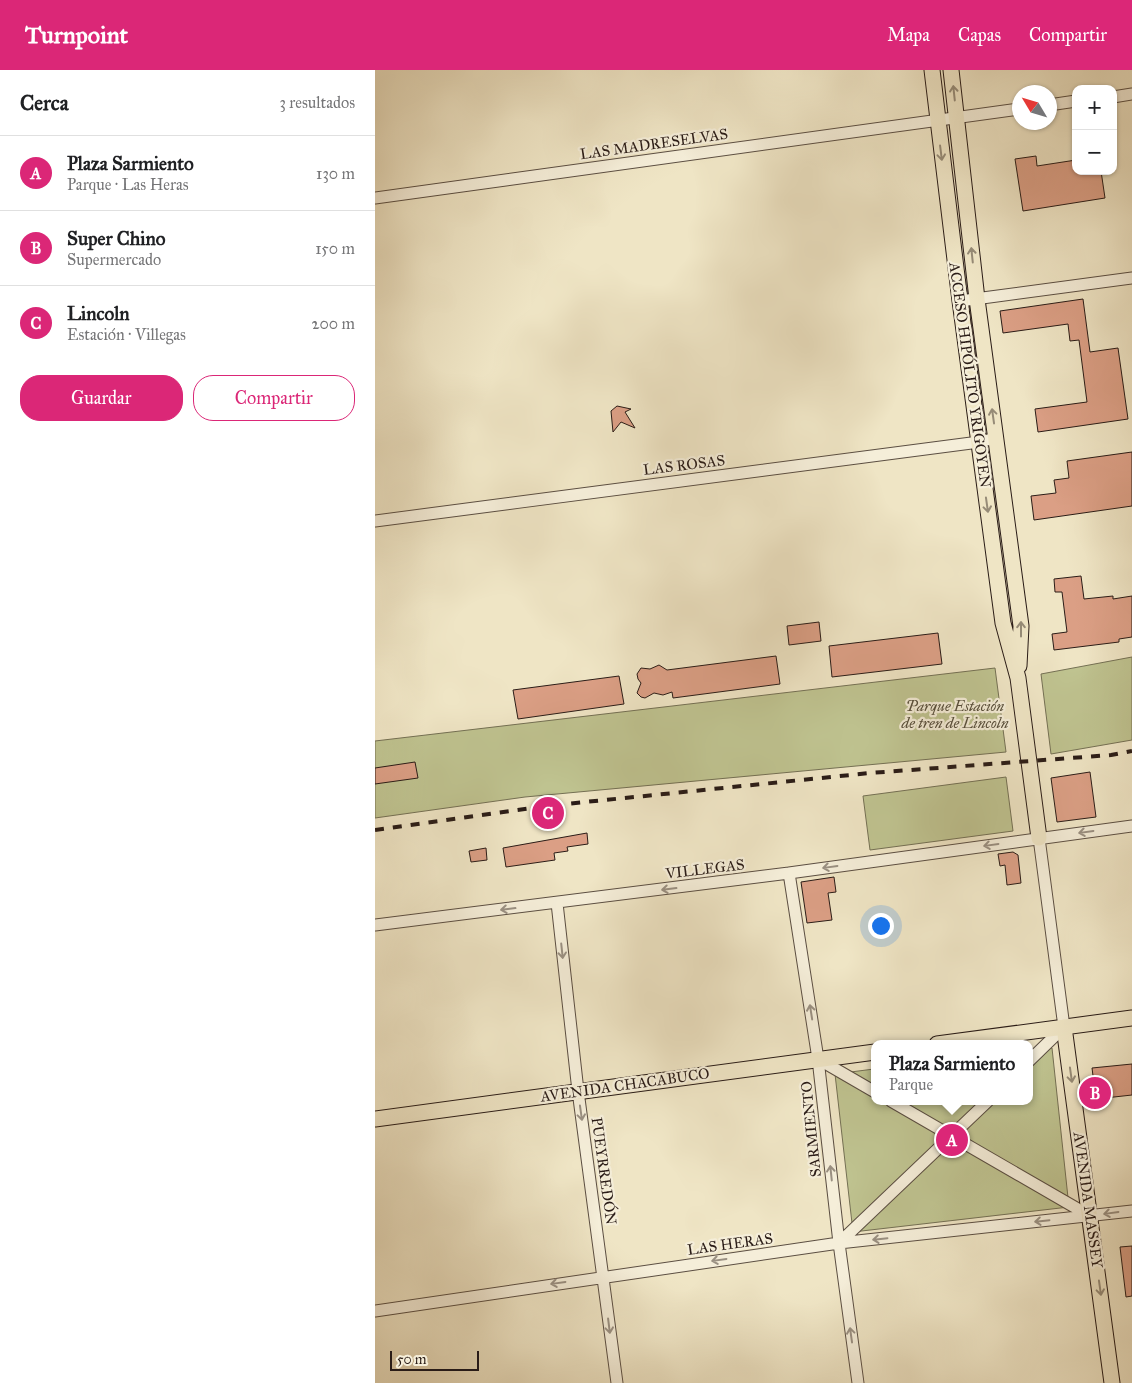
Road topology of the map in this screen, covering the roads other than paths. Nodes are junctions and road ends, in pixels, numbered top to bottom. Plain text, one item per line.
1 (932, 70) edge
2 (951, 70) edge
3 (1132, 94) edge
4 (1117, 96) edge
5 (1072, 102) edge
6 (1057, 104) edge
7 (1012, 110) edge
8 (956, 117) junction
9 (937, 119) junction
10 (375, 198) edge
11 (1132, 278) edge
12 (977, 299) junction
13 (960, 301) junction
14 (996, 438) junction
15 (979, 442) junction
16 (375, 521) edge
17 (1018, 678) junction
18 (1132, 826) edge
19 (1039, 838) junction
20 (789, 873) junction
21 (557, 903) junction
22 (375, 925) edge
23 (1132, 1018) edge
24 (1064, 1027) junction
25 (967, 1040) edge
26 (871, 1052) edge
27 (1033, 1057) edge
28 (818, 1059) junction
29 (871, 1090) edge
30 (578, 1091) junction
31 (898, 1105) edge
32 (984, 1105) edge
33 (375, 1118) edge
34 (952, 1136) junction
35 (1132, 1211) edge
36 (1090, 1216) junction
37 (839, 1243) junction
38 (603, 1277) junction
39 (375, 1311) edge
40 (617, 1383) edge
41 (858, 1383) edge
42 (1113, 1383) edge

1 - 9 main road, ACCESO HIPÓLITO YRIGOYEN
8 -> 2 main road, ACCESO HIPÓLITO YRIGOYEN
3 - 4 street
5 - 6 street
7 - 8 street, LAS MADRESELVAS
8 - 9 street, LAS MADRESELVAS
12 -> 8 main road, ACCESO HIPÓLITO YRIGOYEN
9 - 10 street, LAS MADRESELVAS
9 -> 13 main road, ACCESO HIPÓLITO YRIGOYEN
11 - 12 street
12 - 13 street
14 -> 12 main road, ACCESO HIPÓLITO YRIGOYEN
13 - 15 main road, ACCESO HIPÓLITO YRIGOYEN
14 - 15 street, LAS ROSAS
17 -> 14 main road, ACCESO HIPÓLITO YRIGOYEN
15 - 16 street, LAS ROSAS
15 -> 17 main road, ACCESO HIPÓLITO YRIGOYEN
17 - 19 main road, ACCESO HIPÓLITO YRIGOYEN
18 -> 19 street, VILLEGAS
19 -> 20 street, VILLEGAS
19 - 24 street, AVENIDA MASSEY
20 -> 21 street, VILLEGAS
28 -> 20 street, SARMIENTO
21 -> 22 street, VILLEGAS
21 -> 30 street, PUEYRREDÓN
23 - 24 main road
24 - 25 main road
24 - 27 street
24 -> 36 main road, AVENIDA MASSEY
26 - 28 main road, AVENIDA CHACABUCO
28 - 29 street
28 - 30 main road, AVENIDA CHACABUCO
37 -> 28 street, SARMIENTO
30 - 33 main road, AVENIDA CHACABUCO
30 -> 38 street, PUEYRREDÓN
31 - 34 street
32 - 34 street
34 - 36 street
34 - 37 street
35 -> 36 street, LAS HERAS
36 -> 37 street, LAS HERAS
36 -> 42 main road, AVENIDA MASSEY
37 -> 38 street, LAS HERAS
41 -> 37 street, SARMIENTO
38 -> 39 street, LAS HERAS
38 -> 40 street, PUEYRREDÓN

